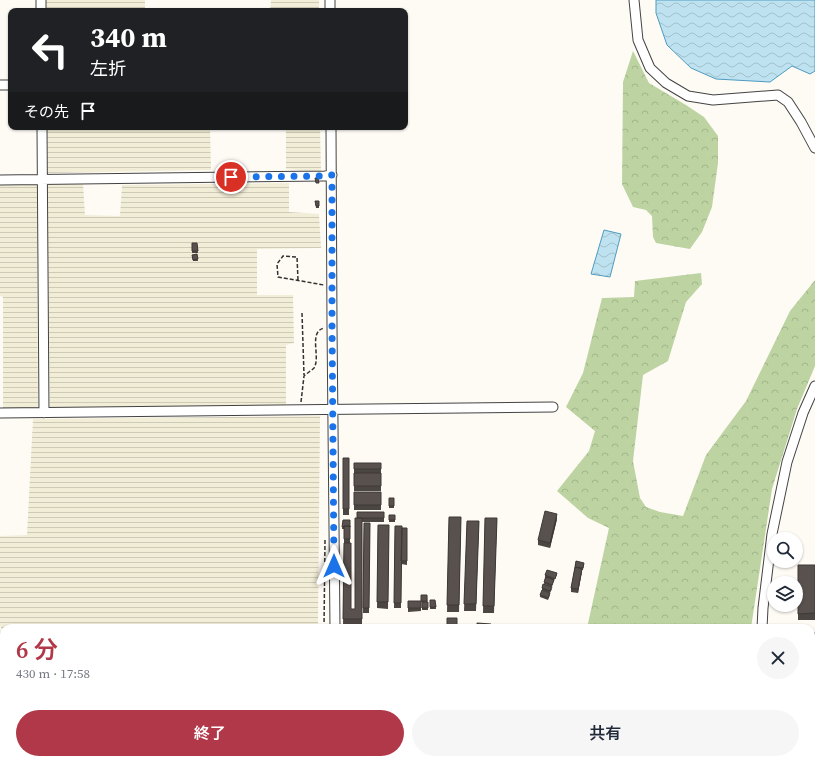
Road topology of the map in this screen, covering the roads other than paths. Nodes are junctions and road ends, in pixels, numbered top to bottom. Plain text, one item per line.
1 (634, 0) edge
2 (42, 130) edge
3 (331, 130) edge
4 (815, 148) edge
5 (332, 175) junction
6 (0, 180) edge
7 (43, 180) junction
8 (815, 386) edge
9 (553, 407) dead end
10 (333, 410) junction
11 (0, 413) edge
12 (44, 413) junction
13 (335, 624) edge
14 (762, 624) edge

1 - 4 street
2 - 7 street
3 - 5 street
5 - 7 street
5 - 10 street
6 - 7 street
7 - 12 street
8 - 14 street
9 - 10 street
10 - 12 street
10 - 13 street
11 - 12 street

